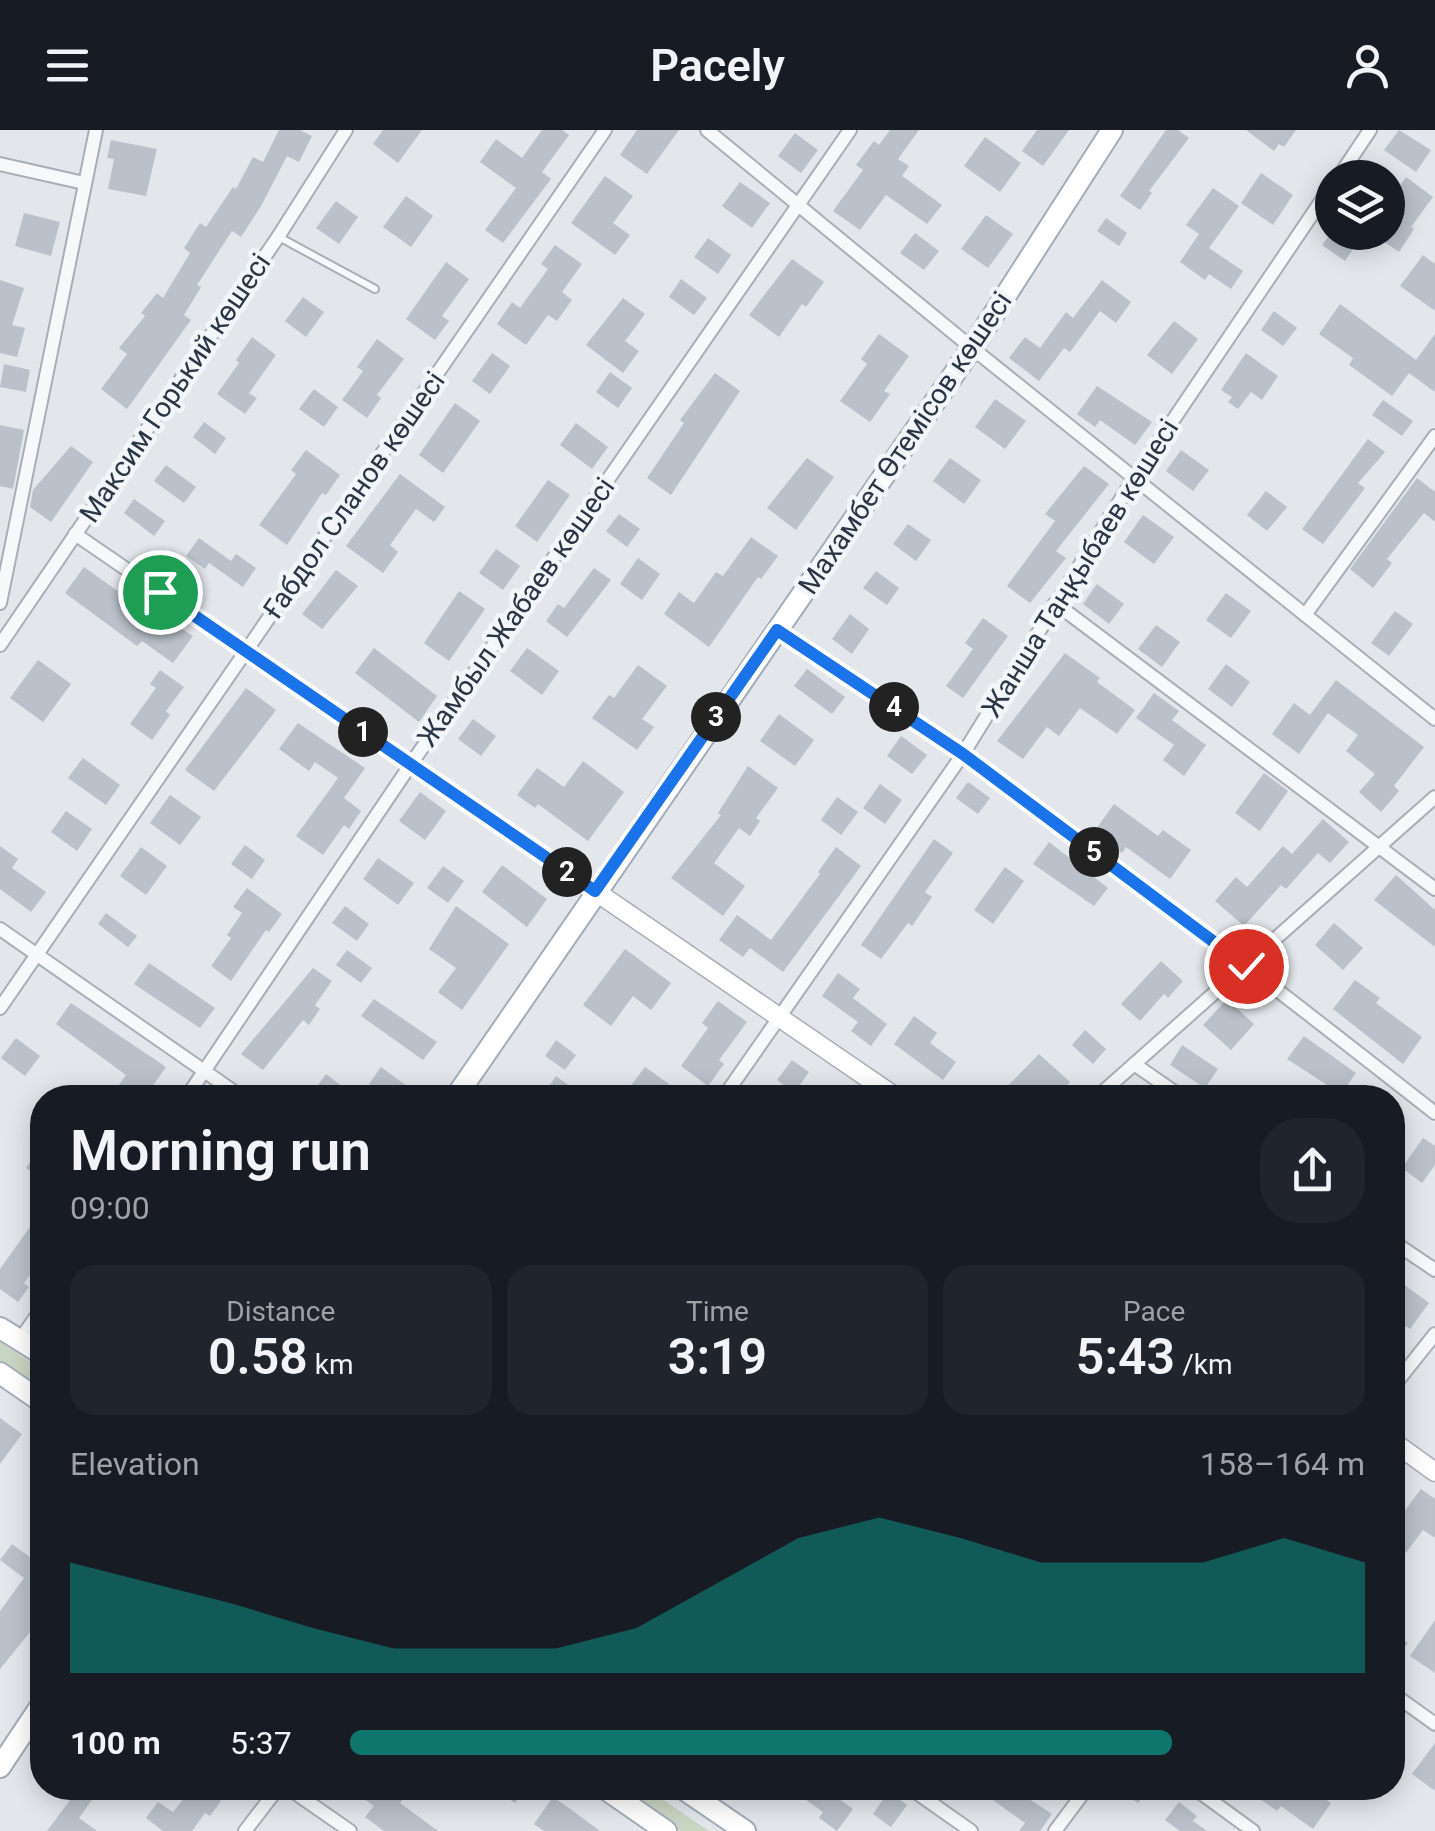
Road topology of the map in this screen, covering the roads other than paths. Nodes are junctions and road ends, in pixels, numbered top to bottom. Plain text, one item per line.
1 (96, 130) edge
2 (346, 130) edge
3 (606, 130) edge
4 (706, 130) edge
5 (850, 130) edge
6 (1370, 130) edge
7 (1112, 131) edge
8 (1350, 160) edge
9 (1, 167) edge
10 (84, 183) junction
11 (799, 206) junction
12 (1315, 210) edge
13 (278, 237) junction
14 (375, 289) dead end
15 (972, 348) junction
16 (1435, 436) edge
17 (1134, 478) junction
18 (75, 534) junction
19 (0, 603) edge
20 (1055, 603) junction
21 (1305, 616) junction
22 (777, 630) junction
23 (0, 644) edge
24 (244, 650) junction
25 (1435, 719) edge
26 (963, 754) junction
27 (410, 764) junction
28 (1435, 797) edge
29 (1380, 848) junction
30 (1435, 889) edge
31 (595, 891) junction
32 (0, 930) edge
33 (36, 954) junction
34 (1246, 966) junction
35 (0, 1008) edge
36 (778, 1016) junction
37 (1134, 1064) junction
38 (204, 1071) junction
39 (195, 1085) edge
40 (224, 1085) edge
41 (464, 1085) edge
42 (733, 1085) edge
43 (878, 1085) edge
44 (1111, 1085) edge
45 (1164, 1085) edge
46 (1399, 1085) edge
47 (1405, 1090) edge
48 (1435, 1113) edge
49 (1405, 1250) edge
50 (1435, 1270) edge
51 (30, 1325) edge
52 (0, 1328) edge
53 (1435, 1334) edge
54 (20, 1340) junction
55 (30, 1346) edge
56 (1405, 1372) edge
57 (0, 1373) edge
58 (30, 1394) edge
59 (1405, 1450) edge
60 (1435, 1472) edge
61 (1405, 1702) edge
62 (30, 1722) edge
63 (1435, 1724) edge
64 (0, 1767) edge
65 (269, 1800) edge
66 (305, 1800) edge
67 (621, 1800) edge
68 (699, 1800) edge
69 (927, 1800) edge
70 (1078, 1800) edge
71 (1210, 1800) edge
72 (245, 1831) edge
73 (350, 1831) edge
74 (666, 1831) edge
75 (744, 1831) edge
76 (971, 1831) edge
77 (1055, 1831) edge
78 (1252, 1831) edge

1 - 10 street
2 - 13 street, Максим Горький көшесі
3 - 24 street, Ғабдол Сланов көшесі
4 - 11 street
5 - 11 street, Жамбыл Жабаев көшесі
6 - 8 street
7 - 15 main road, Махамбет Өтемісов көшесі
9 - 10 street
10 - 19 street
11 - 15 street
11 - 27 street, Жамбыл Жабаев көшесі
12 - 17 street, Жанша Таңқыбаев көшесі
13 - 14 lane
13 - 18 street, Максим Горький көшесі
15 - 17 street
15 - 22 main road, Махамбет Өтемісов көшесі
16 - 21 street
17 - 20 street, Жанша Таңқыбаев көшесі
17 - 21 street
18 - 23 street, Максим Горький көшесі
18 - 24 street
20 - 26 street, Жанша Таңқыбаев көшесі
20 - 29 street
21 - 25 street
22 - 26 street
22 - 31 main road, Махамбет Өтемісов көшесі
24 - 27 street
24 - 33 street, Ғабдол Сланов көшесі
26 - 34 street
26 - 36 street, Жанша Таңқыбаев көшесі
27 - 31 street
27 - 38 street, Жамбыл Жабаев көшесі
28 - 29 street
29 - 30 street
29 - 34 street
31 - 36 street
31 - 41 main road, Махамбет Өтемісов көшесі
32 - 33 street
33 - 35 street, Ғабдол Сланов көшесі
33 - 38 street
34 - 37 street
34 - 46 street
36 - 42 street, Жанша Таңқыбаев көшесі
36 - 43 street
37 - 44 street
37 - 45 street
38 - 39 street, Жамбыл Жабаев көшесі
38 - 40 street
47 - 48 street
49 - 50 street
51 - 54 street
52 - 54 main road
53 - 56 street
54 - 55 main road
57 - 58 main road
59 - 60 street
61 - 63 street
62 - 64 main road
65 - 72 street
66 - 73 street
67 - 74 main road
68 - 75 main road
69 - 76 street
70 - 77 street
71 - 78 street

